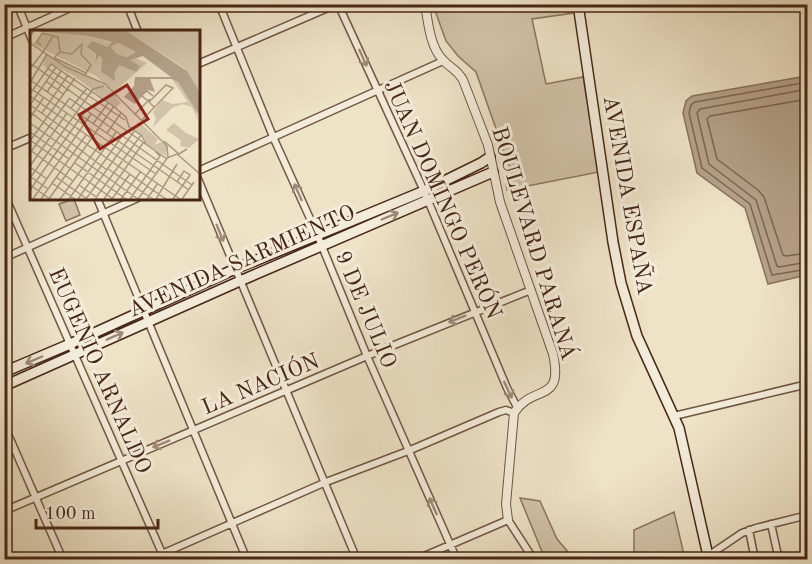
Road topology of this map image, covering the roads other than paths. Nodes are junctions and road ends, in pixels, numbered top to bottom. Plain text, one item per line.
1 (16, 4) edge
2 (79, 4) edge
3 (127, 4) edge
4 (219, 4) edge
5 (338, 4) edge
6 (425, 4) edge
7 (578, 4) edge
8 (27, 28) junction
9 (137, 30) edge
10 (30, 35) edge
11 (4, 38) edge
12 (236, 48) junction
13 (443, 61) junction
14 (200, 63) edge
15 (378, 92) junction
16 (30, 138) edge
17 (274, 139) junction
18 (4, 149) edge
19 (490, 157) junction
20 (200, 170) edge
21 (493, 172) junction
22 (200, 184) edge
23 (4, 194) edge
24 (426, 196) junction
25 (98, 200) edge
26 (134, 200) edge
27 (103, 214) junction
28 (317, 234) junction
29 (321, 246) junction
30 (28, 247) junction
31 (4, 258) edge
32 (235, 269) junction
33 (240, 280) junction
34 (531, 290) junction
35 (144, 310) junction
36 (474, 311) junction
37 (149, 321) junction
38 (70, 344) junction
39 (75, 354) junction
40 (367, 356) junction
41 (4, 372) edge
42 (807, 384) edge
43 (4, 386) edge
44 (288, 391) junction
45 (516, 410) junction
46 (674, 417) junction
47 (4, 425) edge
48 (193, 431) junction
49 (408, 451) junction
50 (121, 460) junction
51 (326, 482) junction
52 (37, 497) junction
53 (4, 511) edge
54 (807, 515) edge
55 (508, 520) junction
56 (233, 524) junction
57 (771, 524) junction
58 (749, 530) junction
59 (451, 545) junction
60 (164, 556) edge
61 (709, 558) edge
62 (63, 560) edge
63 (148, 560) edge
64 (247, 560) edge
65 (357, 560) edge
66 (415, 560) edge
67 (457, 560) edge
68 (534, 560) edge
69 (755, 560) edge
70 (779, 560) edge

1 - 8 street
2 - 8 street
3 - 9 street
4 - 12 street, 9 DE JULIO
5 - 12 street
5 -> 15 street, JUAN DOMINGO PERÓN
6 - 13 street, BOULEVARD PARANÁ
7 - 46 main road, AVENIDA ESPAÑA
8 - 10 street
8 - 11 street
12 - 14 street
12 - 17 street, 9 DE JULIO
13 - 15 street
13 - 19 street, BOULEVARD PARANÁ
15 - 17 street
15 - 24 street, JUAN DOMINGO PERÓN
16 - 18 street
17 - 20 street
28 -> 17 street, 9 DE JULIO
19 - 21 street, BOULEVARD PARANÁ
19 - 24 main road, AVENIDA SARMIENTO
21 - 24 main road, AVENIDA SARMIENTO
21 - 34 street, BOULEVARD PARANÁ
22 -> 32 street
23 - 30 street, EUGENIO ARNALDO
24 - 28 main road, AVENIDA SARMIENTO
29 -> 24 main road, AVENIDA SARMIENTO
24 - 36 street, JUAN DOMINGO PERÓN
25 - 27 street
26 - 27 street
27 - 30 street
27 - 35 street
28 - 29 street, 9 DE JULIO
28 - 32 main road, AVENIDA SARMIENTO
29 - 33 main road, AVENIDA SARMIENTO
29 - 40 street, 9 DE JULIO
30 - 31 street
30 - 38 street, EUGENIO ARNALDO
32 - 33 street
32 - 35 main road, AVENIDA SARMIENTO
33 - 37 main road, AVENIDA SARMIENTO
33 - 44 street
34 - 36 street, LA NACIÓN
34 - 45 street, BOULEVARD PARANÁ
35 - 37 street
35 - 38 main road, AVENIDA SARMIENTO
36 -> 40 street, LA NACIÓN
36 -> 45 street, JUAN DOMINGO PERÓN
39 -> 37 main road, AVENIDA SARMIENTO
37 - 48 street
38 - 39 street, EUGENIO ARNALDO
38 -> 41 main road, AVENIDA SARMIENTO
39 - 43 main road, AVENIDA SARMIENTO
39 - 50 street, EUGENIO ARNALDO
40 - 44 street, LA NACIÓN
40 - 49 street, 9 DE JULIO
42 - 46 street
44 - 48 street, LA NACIÓN
44 - 51 street
45 - 49 street
45 - 55 street
46 - 61 main road, AVENIDA ESPAÑA
47 - 52 street
48 -> 50 street, LA NACIÓN
48 - 56 street
49 - 51 street
59 -> 49 street, 9 DE JULIO
50 - 52 street, LA NACIÓN
50 - 60 street, EUGENIO ARNALDO
51 - 56 street
51 - 65 street
52 - 53 street, LA NACIÓN
52 - 62 street
54 - 57 street
55 - 59 street
55 - 68 street
56 - 60 street
56 - 64 street
57 - 58 street
57 - 70 street
58 - 61 street
58 - 69 street
59 - 66 street
59 - 67 street, 9 DE JULIO
60 - 63 street

